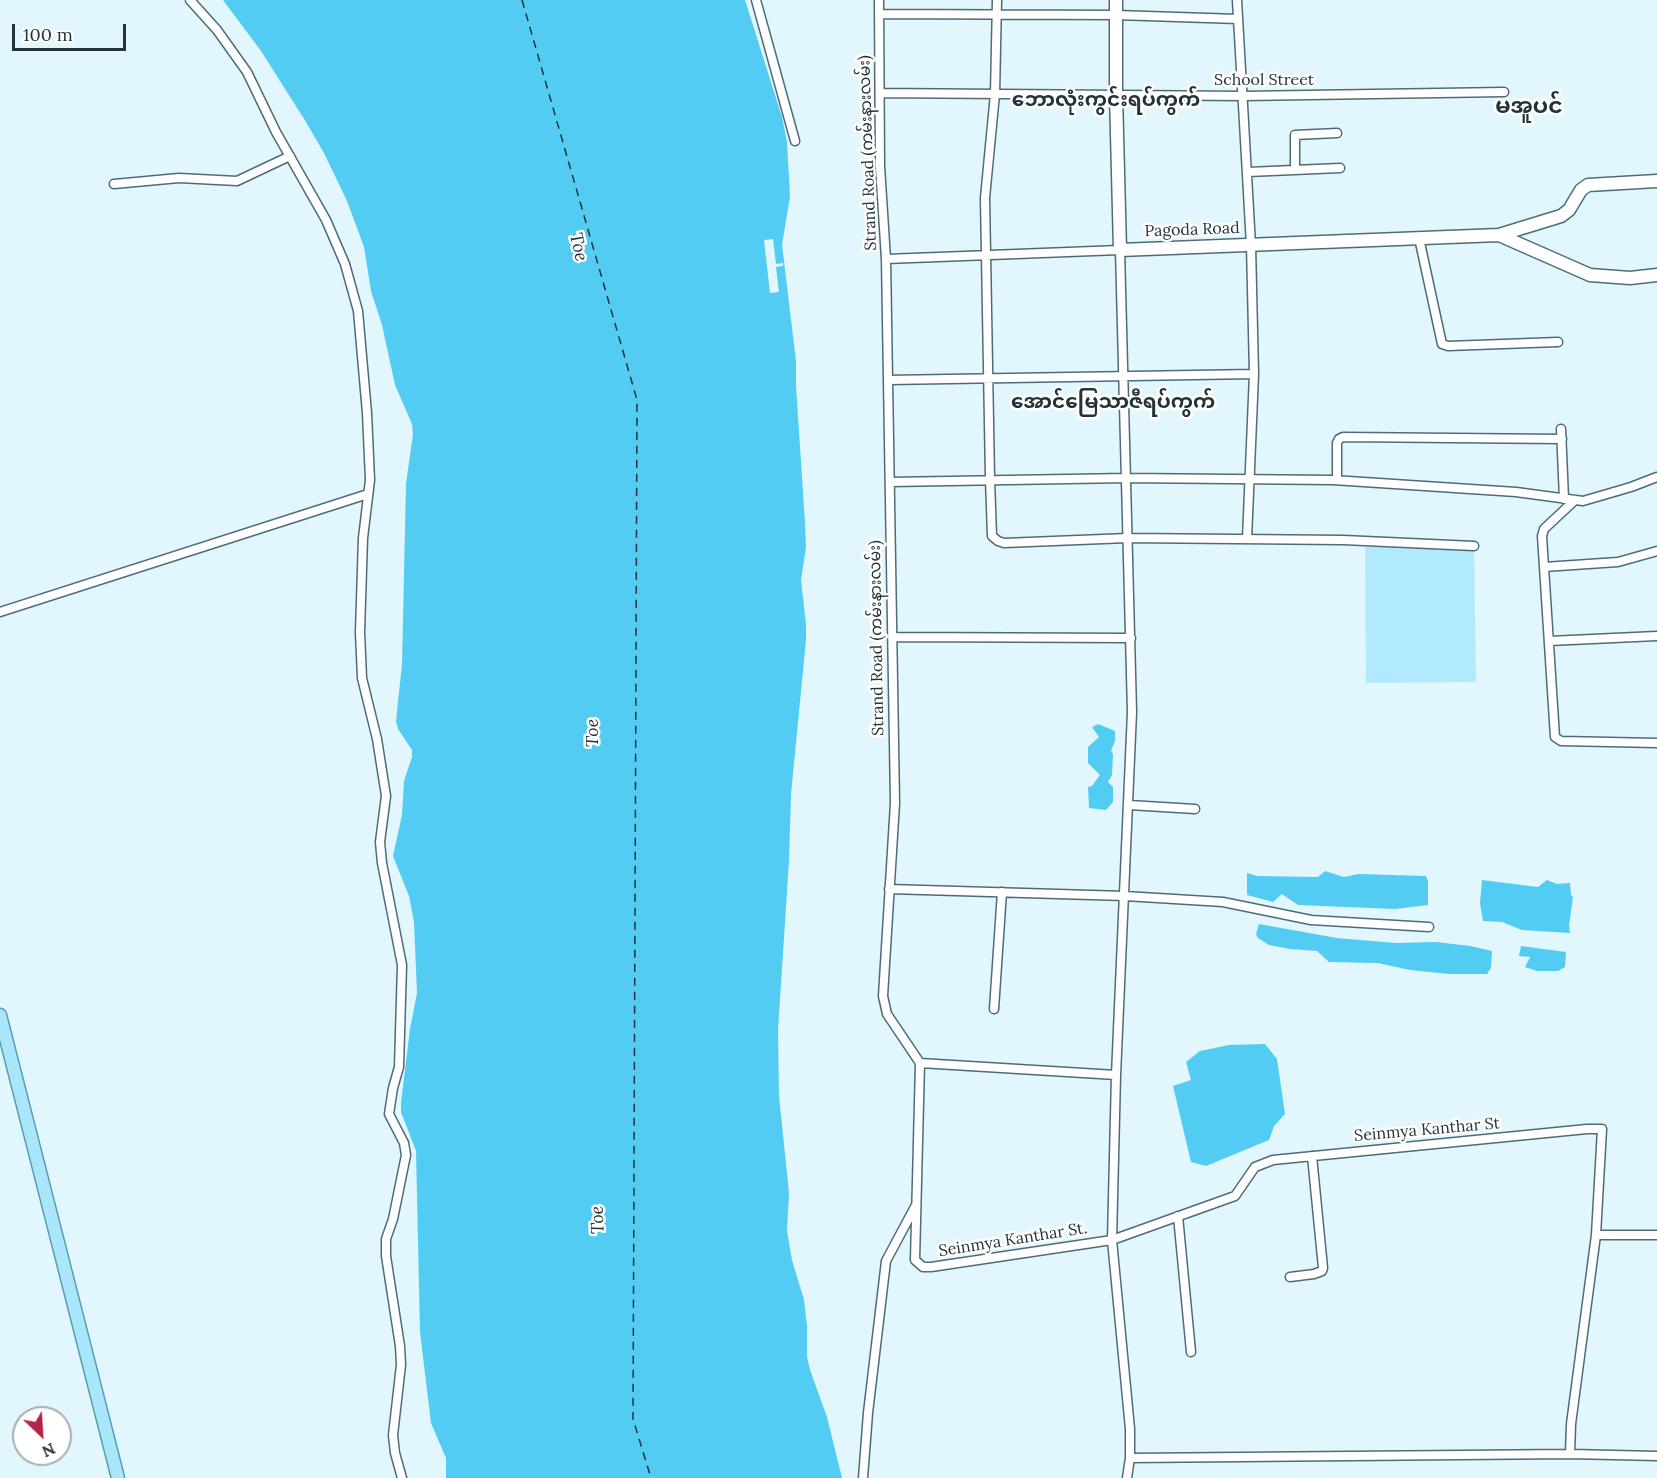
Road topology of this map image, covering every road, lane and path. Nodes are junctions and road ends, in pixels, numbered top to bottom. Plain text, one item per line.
1 (190, 0) edge
2 (756, 0) edge
3 (879, 0) edge
4 (997, 0) edge
5 (1116, 0) edge
6 (1237, 0) edge
7 (879, 14) junction
8 (997, 15) junction
9 (1116, 15) junction
10 (1238, 19) junction
11 (1504, 92) dead end
12 (880, 93) junction
13 (995, 94) junction
14 (1116, 95) junction
15 (1244, 96) junction
16 (1337, 133) dead end
17 (795, 141) dead end
18 (290, 156) junction
19 (1340, 168) dead end
20 (1295, 170) junction
21 (1248, 172) junction
22 (1657, 181) edge
23 (114, 184) dead end
24 (1498, 235) junction
25 (1419, 238) junction
26 (1251, 244) junction
27 (1120, 250) junction
28 (986, 255) junction
29 (886, 259) junction
30 (1657, 275) edge
31 (1558, 342) dead end
32 (1254, 374) junction
33 (1124, 376) junction
34 (988, 378) junction
35 (888, 380) junction
36 (1562, 429) dead end
37 (1562, 439) junction
38 (1657, 477) edge
39 (1127, 478) junction
40 (990, 479) junction
41 (1250, 479) junction
42 (1337, 480) junction
43 (890, 482) junction
44 (368, 494) junction
45 (1564, 499) junction
46 (1575, 500) junction
47 (1128, 538) junction
48 (1247, 539) junction
49 (1474, 546) dead end
50 (1657, 551) edge
51 (1544, 567) junction
52 (0, 612) edge
53 (1657, 636) edge
54 (892, 637) junction
55 (1131, 638) junction
56 (1549, 640) junction
57 (1657, 743) edge
58 (1129, 805) junction
59 (1195, 809) dead end
60 (890, 889) junction
61 (1002, 892) junction
62 (1125, 896) junction
63 (1429, 927) dead end
64 (994, 1009) dead end
65 (0, 1016) edge
66 (920, 1063) junction
67 (1116, 1075) junction
68 (1312, 1156) junction
69 (917, 1204) junction
70 (1178, 1216) junction
71 (1596, 1234) junction
72 (1657, 1235) edge
73 (1112, 1239) junction
74 (1290, 1277) dead end
75 (1191, 1352) dead end
76 (1570, 1454) junction
77 (1657, 1456) edge
78 (1130, 1458) junction
79 (118, 1478) edge
80 (402, 1478) edge
81 (863, 1478) edge
82 (1127, 1478) edge

1 - 18 street
2 - 17 street
3 - 7 street, Strand Road (ကမ်းနားလမ်း)
4 - 8 street
5 - 9 main road
6 - 10 street
7 - 8 street
7 - 12 street, Strand Road (ကမ်းနားလမ်း)
8 - 9 street
8 - 13 street
9 - 10 street
9 - 14 main road
10 - 15 street
11 - 15 street, School Street
12 - 13 street, School Street
12 - 29 street, Strand Road (ကမ်းနားလမ်း)
13 - 14 street, School Street
13 - 28 street
14 - 15 street, School Street
14 - 27 main road
15 - 21 street
16 - 20 street
18 - 23 street
18 - 44 street
19 - 20 street
20 - 21 street
21 - 26 street
22 - 24 main road, Pagoda Road
24 - 25 main road, Pagoda Road
24 - 30 main road, Pagoda Road
25 - 26 main road, Pagoda Road
25 - 31 street
26 - 27 main road, Pagoda Road
26 - 32 street
27 - 28 street, Pagoda Road
27 - 33 street
28 - 29 street, Pagoda Road
28 - 34 street
29 - 35 street, Strand Road (ကမ်းနားလမ်း)
32 - 33 street
32 - 41 street
33 - 34 street
33 - 39 street
34 - 35 street
34 - 40 street
35 - 43 street, Strand Road (ကမ်းနားလမ်း)
36 - 37 street
37 - 42 street
37 - 45 street
38 - 46 street
39 - 40 street
39 - 41 street
39 - 47 street
40 - 43 street
40 - 47 street
41 - 42 street
41 - 48 street
42 - 45 street
43 - 54 street, Strand Road (ကမ်းနားလမ်း)
44 - 52 street
44 - 80 street
45 - 46 street
46 - 51 street
47 - 48 street
47 - 55 street
48 - 49 street
50 - 51 street
51 - 56 street
53 - 56 street
54 - 55 street
54 - 60 street, Strand Road (ကမ်းနားလမ်း)
55 - 58 street
56 - 57 street
58 - 59 street
58 - 62 street
60 - 61 street
60 - 66 street, Strand Road (ကမ်းနားလမ်း)
61 - 62 street
61 - 64 street
62 - 63 street
62 - 67 street
65 - 79 main road
66 - 67 street
66 - 69 street
67 - 73 street
68 - 70 street, Seinmya Kanthar St
68 - 71 street, Seinmya Kanthar St
68 - 74 street
69 - 73 street, Seinmya Kanthar St.
69 - 81 street
70 - 73 street, Seinmya Kanthar St
70 - 75 street
71 - 72 street
71 - 76 street
73 - 78 street
76 - 77 street
76 - 78 street
78 - 82 street

